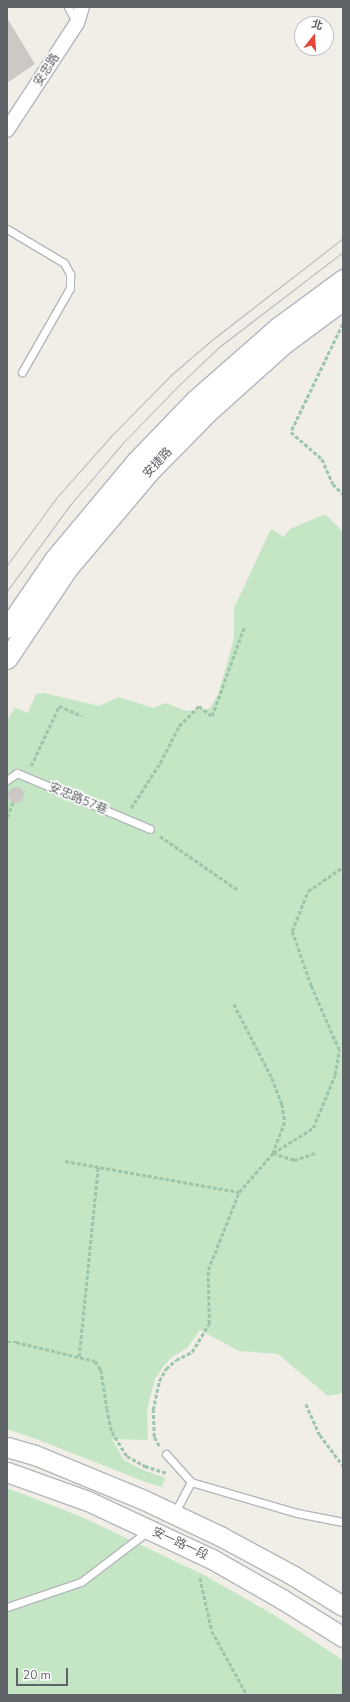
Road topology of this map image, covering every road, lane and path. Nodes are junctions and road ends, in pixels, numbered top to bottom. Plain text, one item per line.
1 (68, 7) edge
2 (82, 7) edge
3 (77, 23) junction
4 (7, 130) edge
5 (7, 229) edge
6 (343, 279) edge
7 (343, 300) edge
8 (343, 324) edge
9 (22, 372) dead end
10 (343, 494) edge
11 (7, 628) edge
12 (244, 628) dead end
13 (7, 659) edge
14 (82, 716) dead end
15 (26, 777) junction
16 (7, 780) edge
17 (13, 802) dead end
18 (7, 817) edge
19 (125, 818) junction
20 (150, 829) joint
21 (343, 867) edge
22 (238, 890) dead end
23 (234, 1004) dead end
24 (273, 1153) junction
25 (316, 1153) dead end
26 (65, 1161) dead end
27 (98, 1167) junction
28 (239, 1192) junction
29 (7, 1342) edge
30 (79, 1357) junction
31 (306, 1404) dead end
32 (7, 1447) edge
33 (166, 1454) joint
34 (343, 1466) edge
35 (7, 1472) edge
36 (191, 1482) junction
37 (142, 1499) junction
38 (174, 1514) junction
39 (132, 1521) junction
40 (343, 1522) edge
41 (150, 1530) junction
42 (200, 1578) dead end
43 (343, 1606) edge
44 (7, 1607) edge
45 (343, 1637) edge
46 (247, 1695) edge

1 - 3 lane
2 - 3 street, 安忠路
3 - 4 street, 安忠路
5 - 9 lane
6 - 11 street, 安捷路
7 - 13 street, 安捷路
8 - 10 path
12 - 19 path
14 - 15 path
15 - 16 lane, 安忠路57巷
15 - 19 lane, 安忠路57巷
17 - 18 path
19 - 20 lane, 安忠路57巷
20 - 22 path
21 - 24 path
23 - 24 path
24 - 25 path
24 - 28 path
26 - 27 path
27 - 28 path
27 - 30 path
28 - 33 path
29 - 30 path
30 - 36 path
31 - 34 path
32 - 37 street, 安一路一段
33 - 36 lane
35 - 39 street, 安一路一段
36 - 38 lane
36 - 40 lane
37 - 38 street, 安一路一段
37 - 39 street
38 - 43 street, 安一路一段
39 - 41 street, 安一路一段
41 - 44 lane
41 - 45 street, 安一路一段
42 - 46 path

